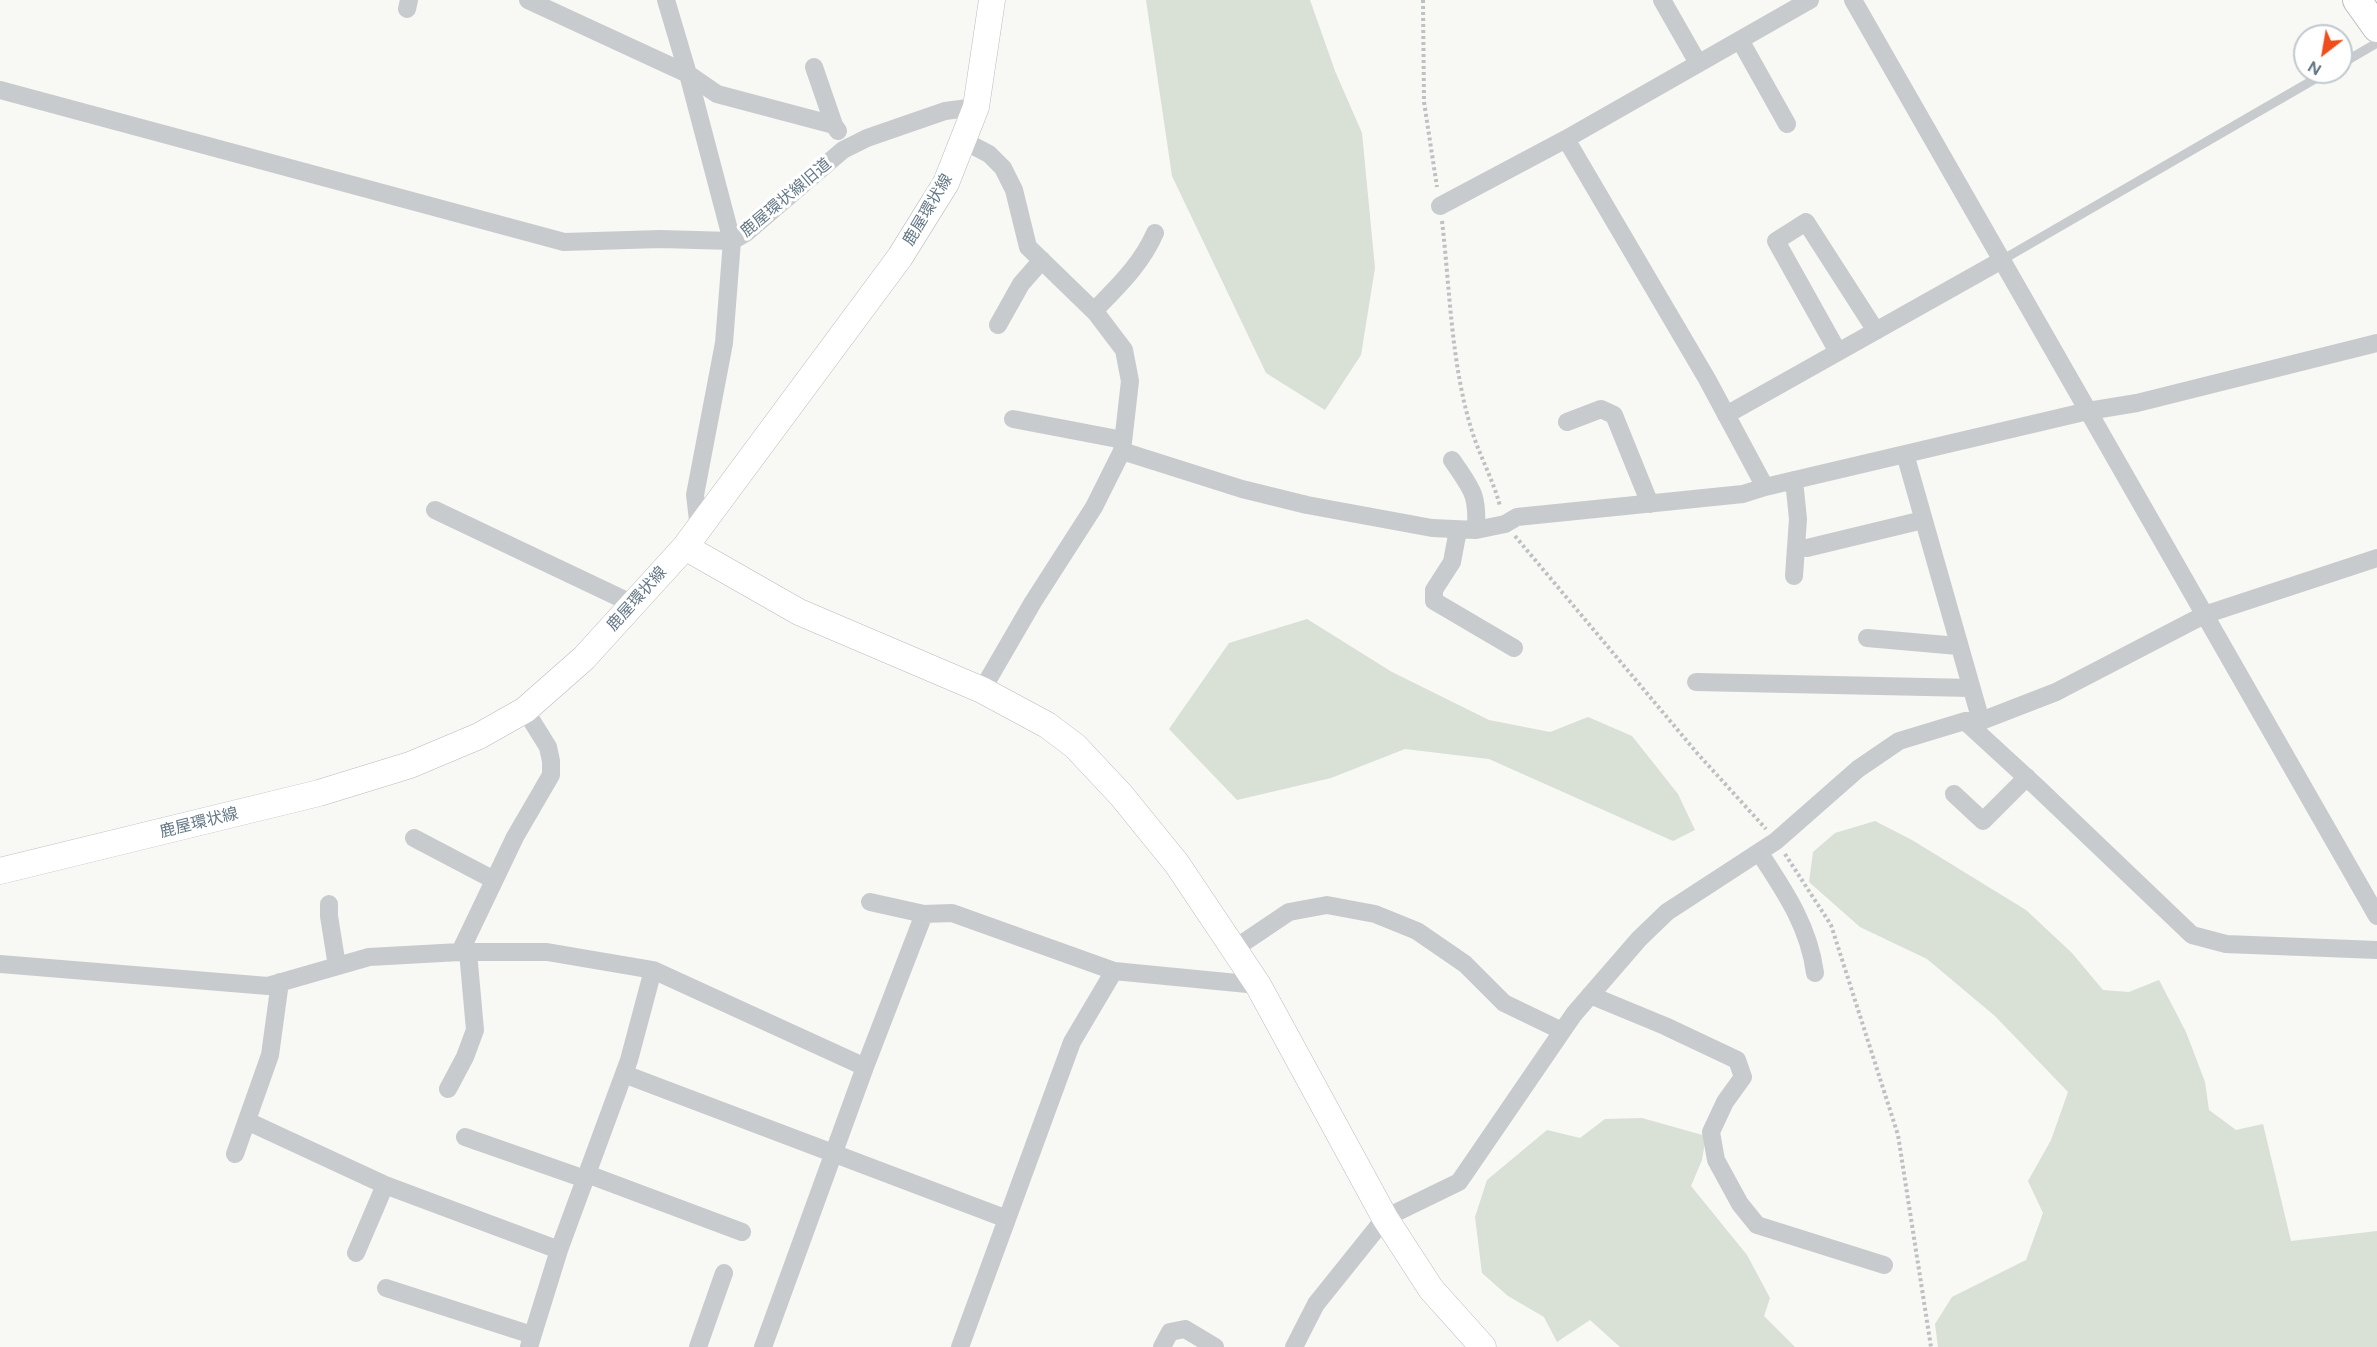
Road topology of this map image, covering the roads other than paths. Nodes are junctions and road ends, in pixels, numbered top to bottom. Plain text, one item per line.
1 (528, 0) edge
2 (666, 0) edge
3 (992, 0) edge
4 (1662, 0) edge
5 (1810, 0) edge
6 (1853, 0) edge
7 (2357, 0) edge
8 (2377, 28) edge
9 (1740, 40) junction
10 (2377, 43) edge
11 (2353, 57) edge
12 (1698, 63) junction
13 (814, 67) dead end
14 (688, 74) junction
15 (2306, 84) edge
16 (0, 90) edge
17 (976, 107) junction
18 (1787, 124) dead end
19 (834, 125) junction
20 (1566, 139) junction
21 (964, 141) junction
22 (849, 147) junction
23 (1440, 206) road end
24 (1155, 233) dead end
25 (732, 241) junction
26 (1042, 260) junction
27 (2002, 260) junction
28 (1094, 311) junction
29 (998, 325) dead end
30 (1876, 331) junction
31 (2377, 343) edge
32 (1838, 352) junction
33 (2088, 411) junction
34 (1726, 415) junction
35 (1013, 419) dead end
36 (1567, 422) dead end
37 (1122, 445) junction
38 (1905, 454) junction
39 (1452, 460) dead end
40 (1794, 480) junction
41 (1765, 487) junction
42 (1650, 504) junction
43 (435, 510) dead end
44 (1923, 520) junction
45 (1467, 530) junction
46 (692, 538) junction
47 (1808, 548) dead end
48 (2377, 558) edge
49 (1794, 576) dead end
50 (633, 604) junction
51 (2204, 615) junction
52 (1867, 638) dead end
53 (1958, 646) junction
54 (1514, 648) dead end
55 (1695, 682) dead end
56 (1971, 688) junction
57 (982, 690) junction
58 (525, 710) junction
59 (1973, 721) junction
60 (2027, 777) junction
61 (1954, 794) dead end
62 (414, 838) dead end
63 (1760, 852) junction
64 (0, 871) edge
65 (494, 880) junction
66 (870, 902) dead end
67 (329, 904) dead end
68 (924, 914) junction
69 (2377, 916) edge
70 (1234, 950) junction
71 (2377, 950) edge
72 (464, 952) junction
73 (0, 964) edge
74 (337, 966) junction
75 (653, 970) junction
76 (1114, 971) junction
77 (1815, 973) dead end
78 (280, 982) junction
79 (1258, 985) junction
80 (1590, 995) junction
81 (1562, 1031) junction
82 (865, 1067) junction
83 (624, 1074) junction
84 (448, 1089) dead end
85 (247, 1121) junction
86 (472, 1145) dead end
87 (833, 1153) junction
88 (235, 1154) dead end
89 (586, 1176) junction
90 (385, 1185) junction
91 (1385, 1218) junction
92 (1007, 1219) junction
93 (742, 1232) dead end
94 (559, 1250) junction
95 (356, 1253) dead end
96 (1884, 1265) dead end
97 (724, 1273) dead end
98 (386, 1288) dead end
99 (530, 1341) edge
100 (698, 1347) edge
101 (763, 1347) edge
102 (960, 1347) edge
103 (1162, 1347) edge
104 (1215, 1347) edge
105 (1294, 1347) edge
106 (1483, 1347) edge

1 - 14 street
2 - 14 street
3 - 17 main road, 鹿屋環状線
4 - 12 street
5 - 9 street
6 - 27 street
7 - 8 main road
9 - 12 street
9 - 18 street
10 - 11 lane
12 - 20 street
13 - 19 street
14 - 19 street
14 - 25 street
15 - 27 lane
16 - 25 street
17 - 21 main road, 鹿屋環状線
17 - 22 street, 鹿屋環状線旧道
19 - 22 street
20 - 23 street
20 - 34 street
21 - 26 street
21 - 46 main road, 鹿屋環状線
22 - 25 street, 鹿屋環状線旧道
24 - 28 street
25 - 46 street, 鹿屋環状線旧道
26 - 28 street
26 - 29 street
27 - 30 street
27 - 33 street
28 - 37 street
30 - 32 street
30 - 32 street
31 - 33 street
32 - 34 street
33 - 38 street
33 - 51 street
34 - 41 street
35 - 37 street
36 - 42 street
37 - 45 street
37 - 57 street
38 - 40 street
38 - 44 street
39 - 45 street
40 - 41 street
40 - 49 street
41 - 42 street
42 - 45 street
43 - 50 street
44 - 47 street
44 - 53 street
45 - 54 street
46 - 50 main road, 鹿屋環状線
46 - 57 main road
48 - 51 street
50 - 58 main road, 鹿屋環状線
51 - 59 street
51 - 69 street
52 - 53 street
53 - 56 street
55 - 56 street
56 - 59 street
57 - 70 main road
58 - 64 main road, 鹿屋環状線
58 - 65 street
59 - 60 street
59 - 63 street
60 - 61 street
60 - 71 street
62 - 65 street
63 - 77 street
63 - 80 street
65 - 72 street
66 - 68 street
67 - 74 street
68 - 76 street
68 - 82 street
70 - 79 main road
70 - 81 street
72 - 74 street
72 - 75 street
72 - 84 street
73 - 78 street
74 - 78 street
75 - 82 street
75 - 83 street
76 - 79 street
76 - 92 street
78 - 85 street
79 - 91 main road
80 - 81 street
80 - 96 street
81 - 91 street
82 - 87 street
83 - 87 street
83 - 89 street
85 - 88 street
85 - 90 street
86 - 89 street
87 - 92 street
87 - 101 street
89 - 93 street
89 - 94 street
90 - 94 street
90 - 95 street
91 - 105 street
91 - 106 main road
92 - 102 street
94 - 99 street
97 - 100 street
98 - 99 street
103 - 104 street

